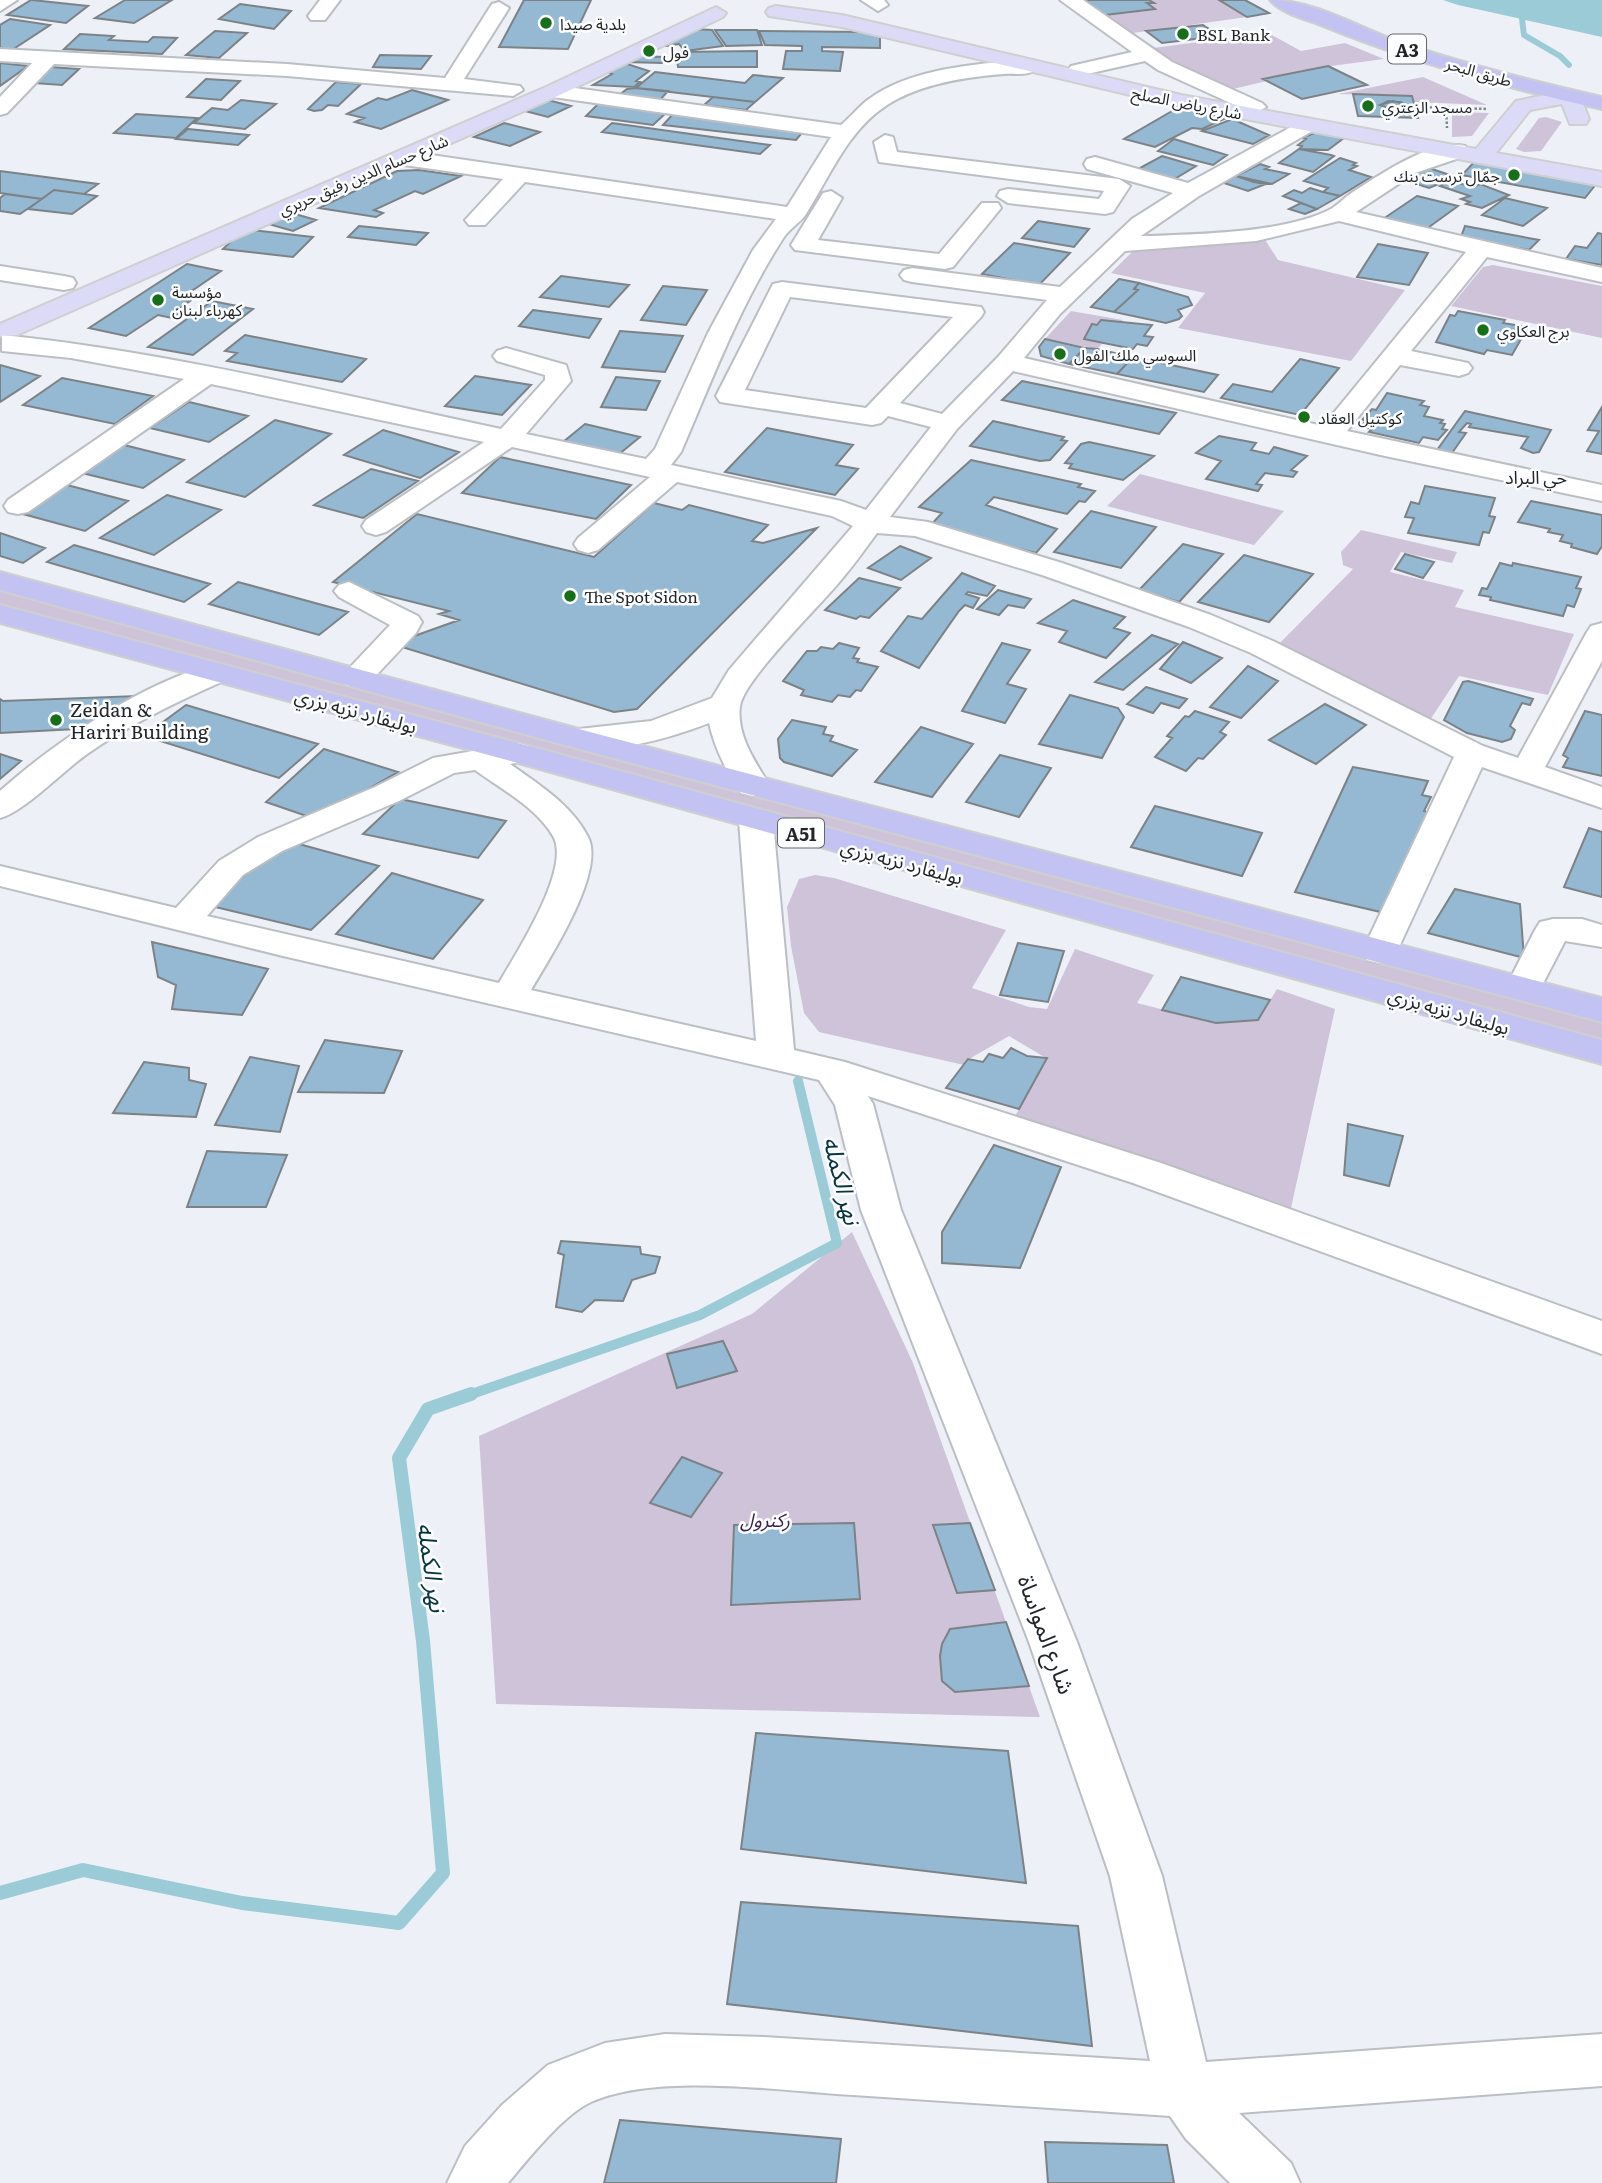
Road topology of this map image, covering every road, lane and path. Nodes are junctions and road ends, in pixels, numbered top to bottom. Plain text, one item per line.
1 (7, 0) edge
2 (803, 0) edge
3 (1070, 0) edge
4 (1280, 0) edge
5 (1320, 0) edge
6 (0, 5) edge
7 (499, 9) dead end
8 (1149, 54) junction
9 (0, 55) edge
10 (47, 59) junction
11 (986, 64) junction
12 (1078, 70) junction
13 (1177, 72) junction
14 (1530, 72) junction
15 (1485, 73) junction
16 (451, 85) junction
17 (1139, 85) junction
18 (513, 90) junction
19 (1602, 90) edge
20 (553, 91) junction
21 (1570, 96) junction
22 (1602, 96) edge
23 (1602, 103) edge
24 (1255, 107) junction
25 (1416, 107) dead end
26 (1521, 108) junction
27 (0, 109) edge
28 (1602, 117) edge
29 (1310, 126) junction
30 (1573, 126) junction
31 (856, 137) junction
32 (1458, 151) junction
33 (1484, 152) junction
34 (404, 158) junction
35 (1544, 159) junction
36 (1602, 170) edge
37 (519, 176) junction
38 (1602, 179) edge
39 (288, 186) junction
40 (1191, 191) junction
41 (323, 192) junction
42 (1339, 214) junction
43 (794, 215) junction
44 (477, 220) dead end
45 (1119, 244) junction
46 (1481, 249) junction
47 (762, 258) junction
48 (0, 273) edge
49 (1602, 275) edge
50 (64, 283) junction
51 (1058, 302) junction
52 (2, 331) edge
53 (506, 356) dead end
54 (1394, 356) junction
55 (1007, 362) junction
56 (1459, 368) dead end
57 (207, 375) junction
58 (882, 407) junction
59 (948, 423) junction
60 (1330, 435) junction
61 (508, 438) junction
62 (662, 471) junction
63 (1602, 493) edge
64 (18, 506) dead end
65 (871, 524) junction
66 (376, 526) dead end
67 (588, 544) dead end
68 (0, 581) edge
69 (349, 592) dead end
70 (0, 614) edge
71 (1602, 632) edge
72 (215, 673) junction
73 (356, 678) junction
74 (724, 704) junction
75 (579, 739) junction
76 (519, 753) junction
77 (1472, 753) junction
78 (480, 758) junction
79 (1526, 774) junction
80 (753, 786) junction
81 (1602, 798) edge
82 (0, 808) edge
83 (756, 821) junction
84 (0, 876) edge
85 (185, 919) junction
86 (1602, 936) edge
87 (1380, 952) junction
88 (1523, 989) junction
89 (510, 995) junction
90 (1602, 1010) edge
91 (1602, 1052) edge
92 (776, 1057) junction
93 (832, 1071) junction
94 (1602, 1338) edge
95 (1602, 2060) edge
96 (1185, 2090) junction
97 (476, 2183) edge
98 (1271, 2183) edge

1 - 6 street
2 - 11 main road, شارع رياض الصلح
2 - 12 main road, شارع رياض الصلح
3 - 8 street
4 - 15 highway, طريق البحر / A3
5 - 14 highway, طريق البحر / A3
7 - 16 street
8 - 12 street
8 - 13 street
9 - 10 street
10 - 16 street
10 - 27 street
11 - 29 main road, شارع رياض الصلح
11 - 31 street
12 - 17 main road, شارع رياض الصلح
13 - 17 street
13 - 24 street
14 - 19 highway, طريق البحر / A3
14 - 21 highway
15 - 21 highway, طريق البحر / A3
15 - 26 highway
16 - 18 street
17 - 24 main road, شارع رياض الصلح
18 - 20 main road, شارع حسام الدين رفيق حريري
18 - 39 main road, شارع حسام الدين رفيق حريري
20 - 31 street
20 - 34 main road, شارع حسام الدين رفيق حريري
21 - 22 highway
21 - 23 highway, طريق البحر / A3
21 - 26 main road
21 - 30 main road
24 - 33 main road, شارع رياض الصلح
25 - 26 path
26 - 30 main road
26 - 33 main road
28 - 30 highway
29 - 32 main road, شارع رياض الصلح
29 - 40 street
31 - 31 street
31 - 40 street
31 - 43 street
32 - 33 main road, شارع رياض الصلح
32 - 42 street
33 - 35 main road, شارع رياض الصلح
34 - 37 street
34 - 41 main road, شارع حسام الدين رفيق حريري
35 - 36 main road, شارع رياض الصلح
35 - 38 main road, شارع رياض الصلح
37 - 43 street
37 - 44 street
39 - 41 main road
39 - 50 main road, شارع حسام الدين رفيق حريري
40 - 45 street
41 - 52 main road, شارع حسام الدين رفيق حريري
42 - 45 street
42 - 46 street
43 - 47 street
45 - 51 street
46 - 49 street
46 - 54 street
47 - 51 street
47 - 62 street
48 - 50 street
50 - 52 main road, شارع حسام الدين رفيق حريري
51 - 55 street
52 - 57 street
53 - 61 street
54 - 56 street
54 - 60 street
55 - 59 street
55 - 60 street
57 - 61 street
57 - 64 street
58 - 58 street
58 - 59 street
59 - 65 street
60 - 63 street
61 - 62 street
61 - 66 street
62 - 65 street
62 - 67 street
65 - 74 street
65 - 77 street
68 - 73 highway, بوليفارد نزيه بزري / A51
69 - 73 street
70 - 72 highway, بوليفارد نزيه بزري / A51
71 - 79 street
72 - 76 highway, بوليفارد نزيه بزري / A51
72 - 82 street
73 - 75 highway, بوليفارد نزيه بزري / A51
74 - 75 street
74 - 80 street
75 - 80 highway, بوليفارد نزيه بزري / A51
76 - 78 street
76 - 83 highway, بوليفارد نزيه بزري / A51
77 - 79 street
77 - 87 street
78 - 85 street
78 - 89 street
79 - 81 street
80 - 87 highway, بوليفارد نزيه بزري / A51
83 - 91 highway, بوليفارد نزيه بزري / A51
83 - 92 street
84 - 85 street
85 - 89 street
86 - 88 street
87 - 88 highway, بوليفارد نزيه بزري / A51
88 - 90 highway, بوليفارد نزيه بزري / A51
89 - 92 street
92 - 93 street
93 - 94 street
93 - 96 street, شارع المواساة
95 - 96 street
96 - 97 street
96 - 98 street, شارع المواساة

